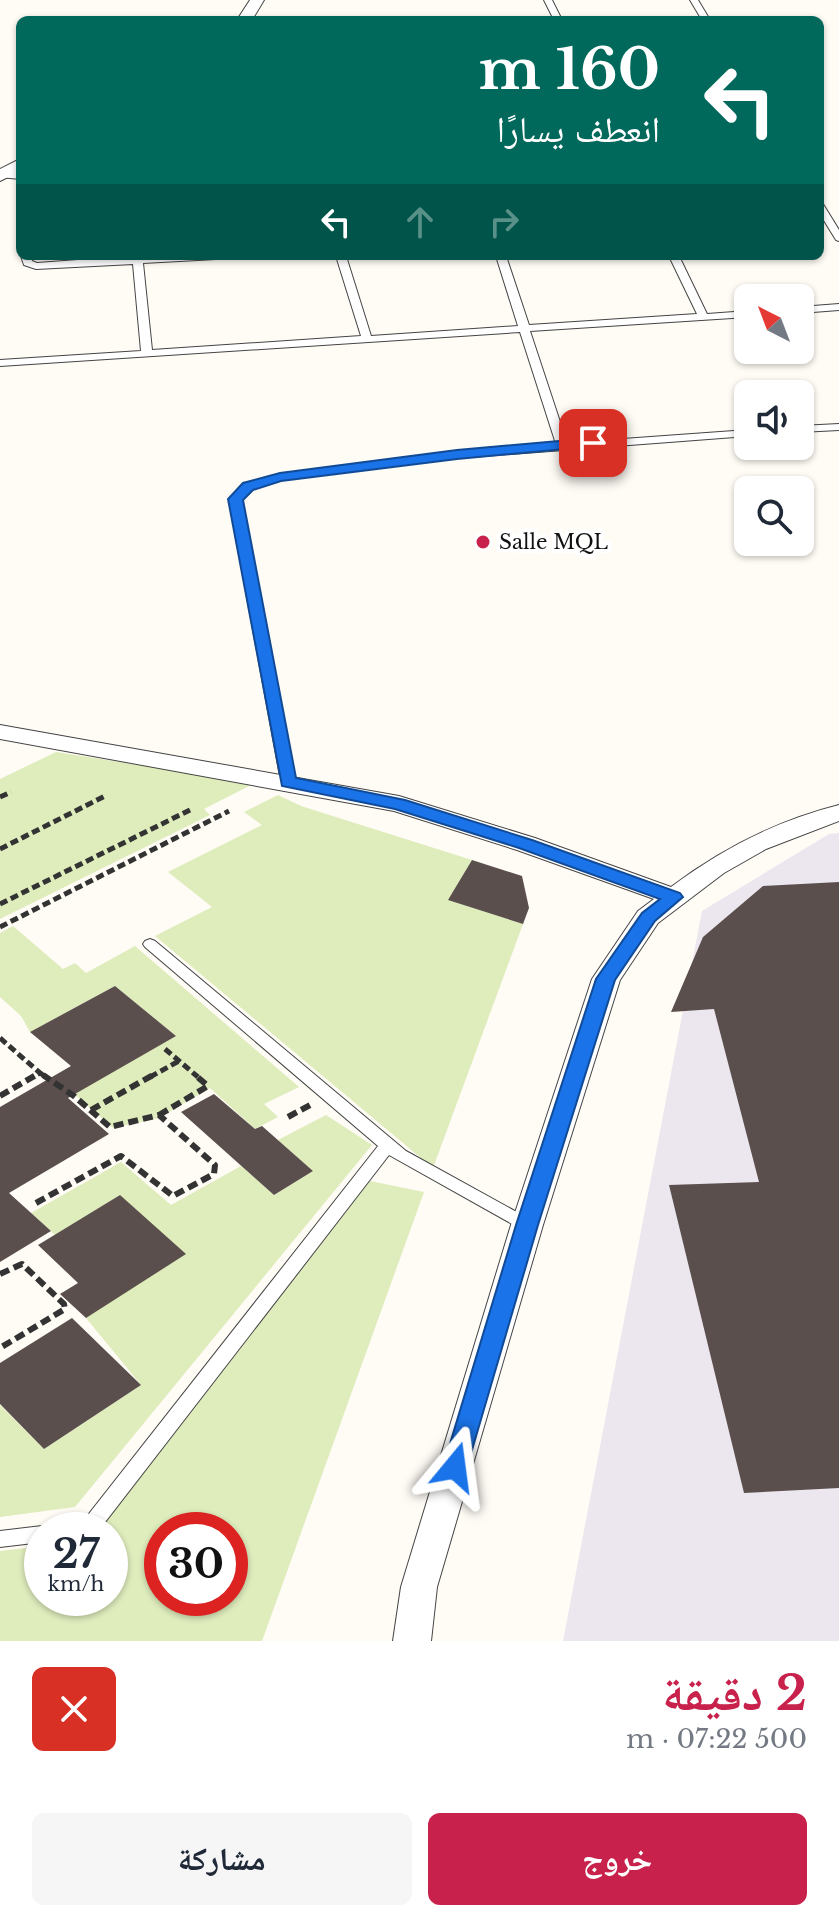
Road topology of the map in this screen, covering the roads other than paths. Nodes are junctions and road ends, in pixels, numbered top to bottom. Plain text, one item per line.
1 (824, 213) edge
2 (839, 238) edge
3 (27, 260) edge
4 (112, 260) edge
5 (137, 260) edge
6 (342, 260) edge
7 (502, 260) edge
8 (676, 260) edge
9 (839, 307) edge
10 (814, 309) edge
11 (734, 315) edge
12 (704, 318) junction
13 (526, 329) junction
14 (367, 340) junction
15 (147, 354) junction
16 (0, 363) edge
17 (839, 427) edge
18 (814, 428) edge
19 (734, 434) edge
20 (562, 445) junction
21 (0, 732) edge
22 (288, 782) junction
23 (839, 813) edge
24 (674, 897) junction
25 (150, 944) dead end
26 (388, 1145) junction
27 (527, 1225) junction
28 (102, 1512) edge
29 (24, 1536) edge
30 (0, 1539) edge
31 (412, 1641) edge

1 - 2 lane
3 - 4 lane
5 - 15 lane
6 - 14 lane
7 - 13 lane
8 - 12 lane
9 - 10 lane
11 - 12 lane
12 - 13 lane
13 - 14 lane
13 - 20 lane
14 - 15 lane
15 - 16 lane
17 - 18 lane
19 - 20 lane
20 - 22 lane
21 - 22 street
22 - 24 street
23 - 24 street
24 - 27 street
25 - 26 lane
26 - 27 lane
26 - 28 lane
27 - 31 street
29 - 30 lane

